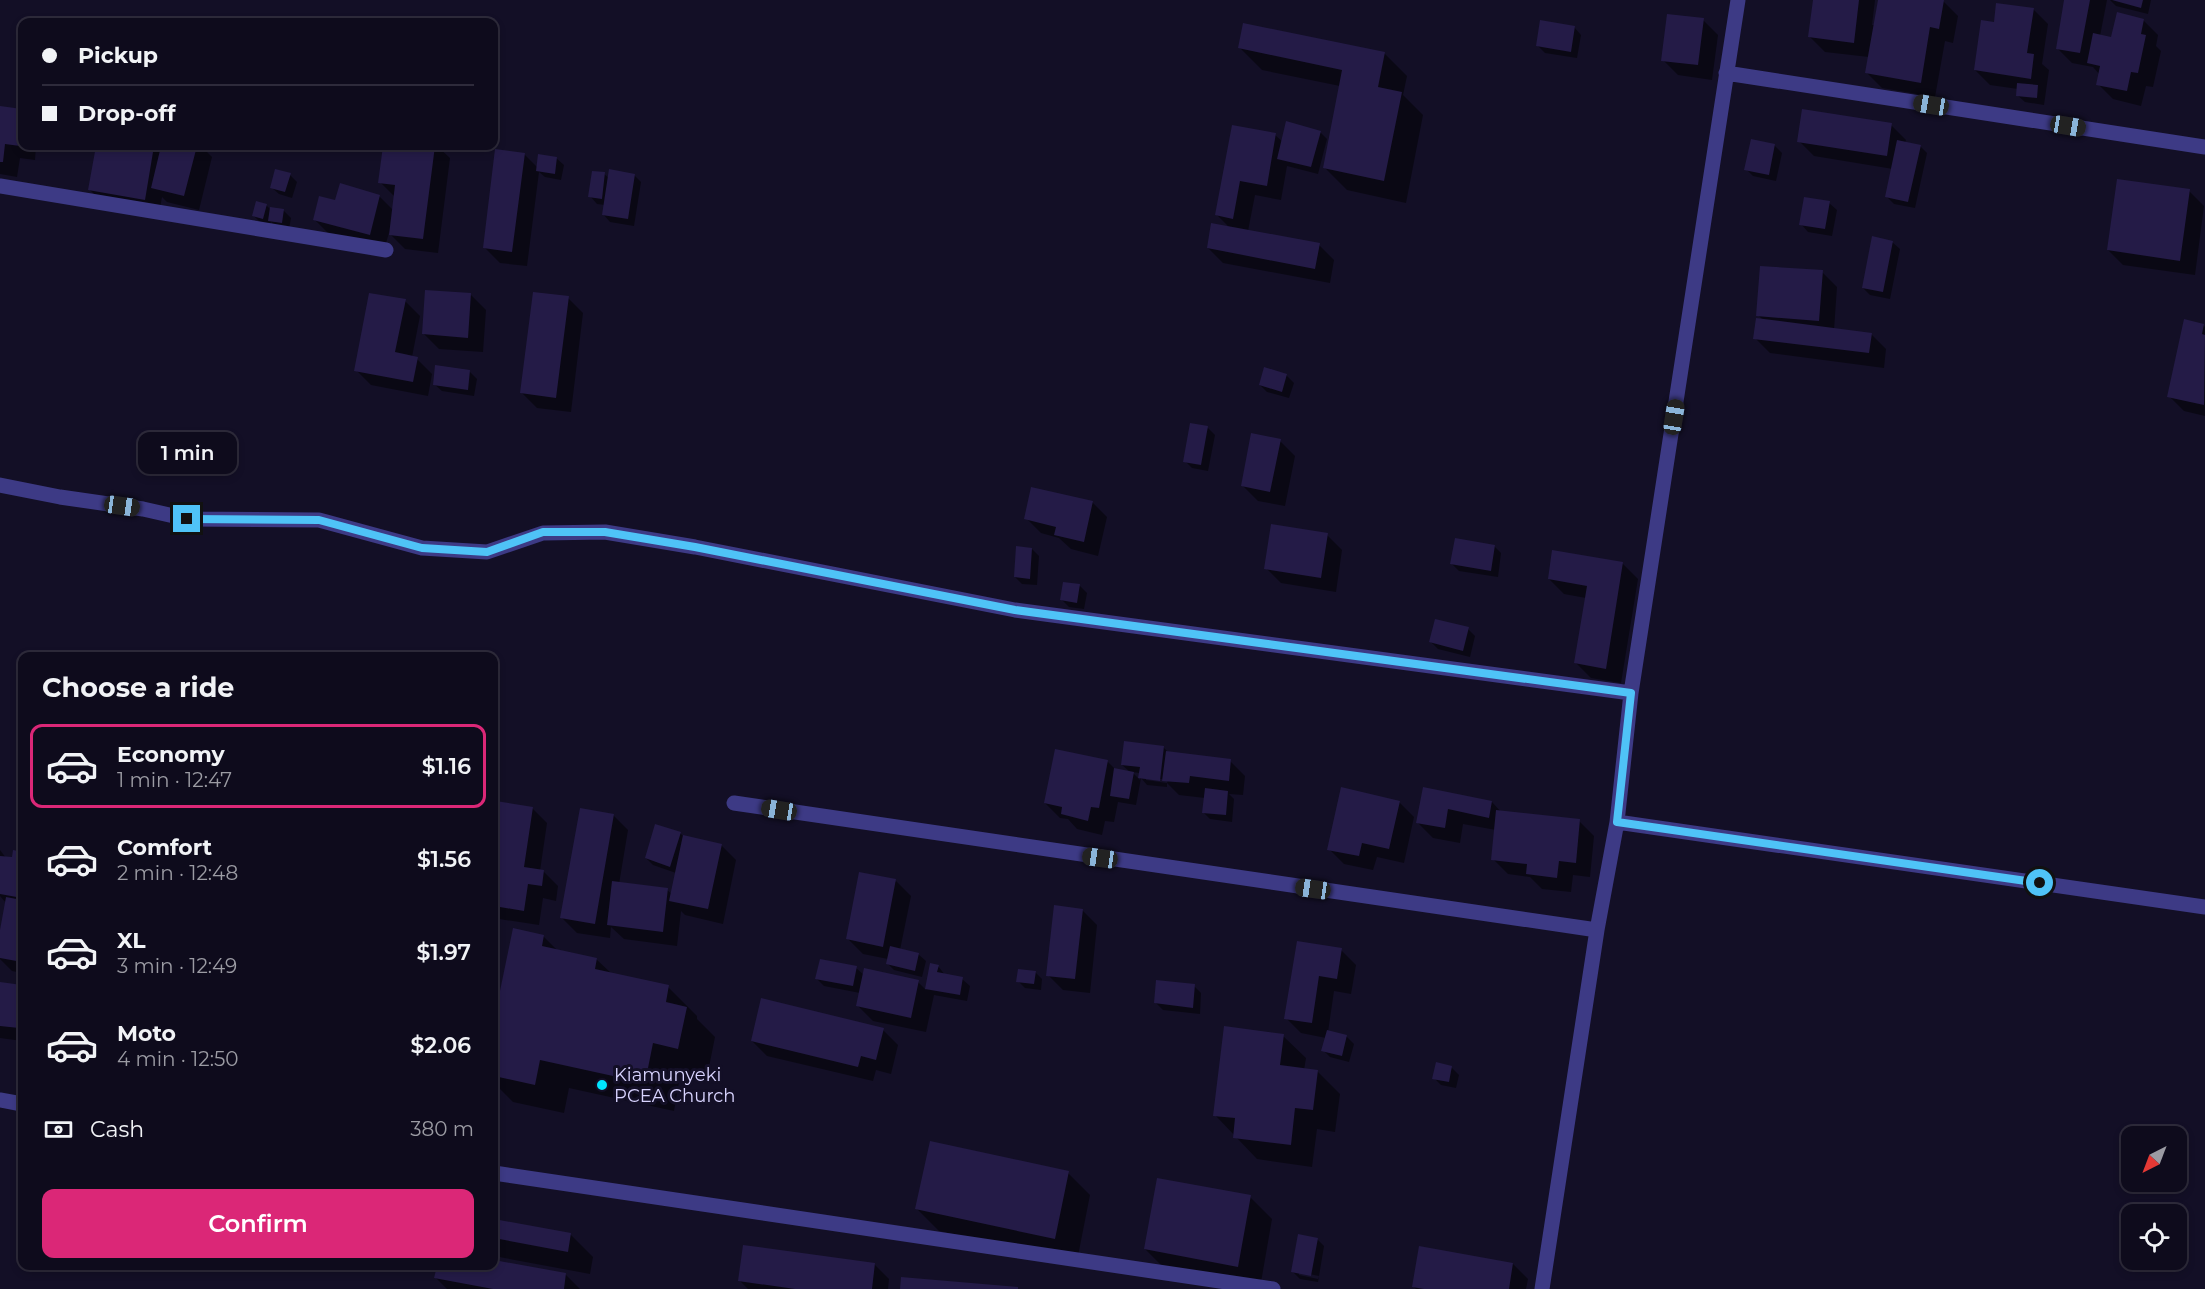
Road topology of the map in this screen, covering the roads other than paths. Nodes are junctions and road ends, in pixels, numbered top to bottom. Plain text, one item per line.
1 (1738, 0) edge
2 (1726, 73) junction
3 (2205, 147) edge
4 (0, 186) edge
5 (386, 250) dead end
6 (0, 485) edge
7 (1631, 693) junction
8 (734, 803) dead end
9 (1617, 822) junction
10 (2205, 907) edge
11 (1597, 930) junction
12 (0, 1100) edge
13 (18, 1103) edge
14 (498, 1174) edge
15 (1273, 1289) edge
16 (1542, 1289) edge

1 - 2 street
2 - 3 street
2 - 7 street
4 - 5 street
6 - 7 street
7 - 9 street
8 - 11 street
9 - 10 street
9 - 11 street
11 - 16 street
12 - 13 street
14 - 15 street

